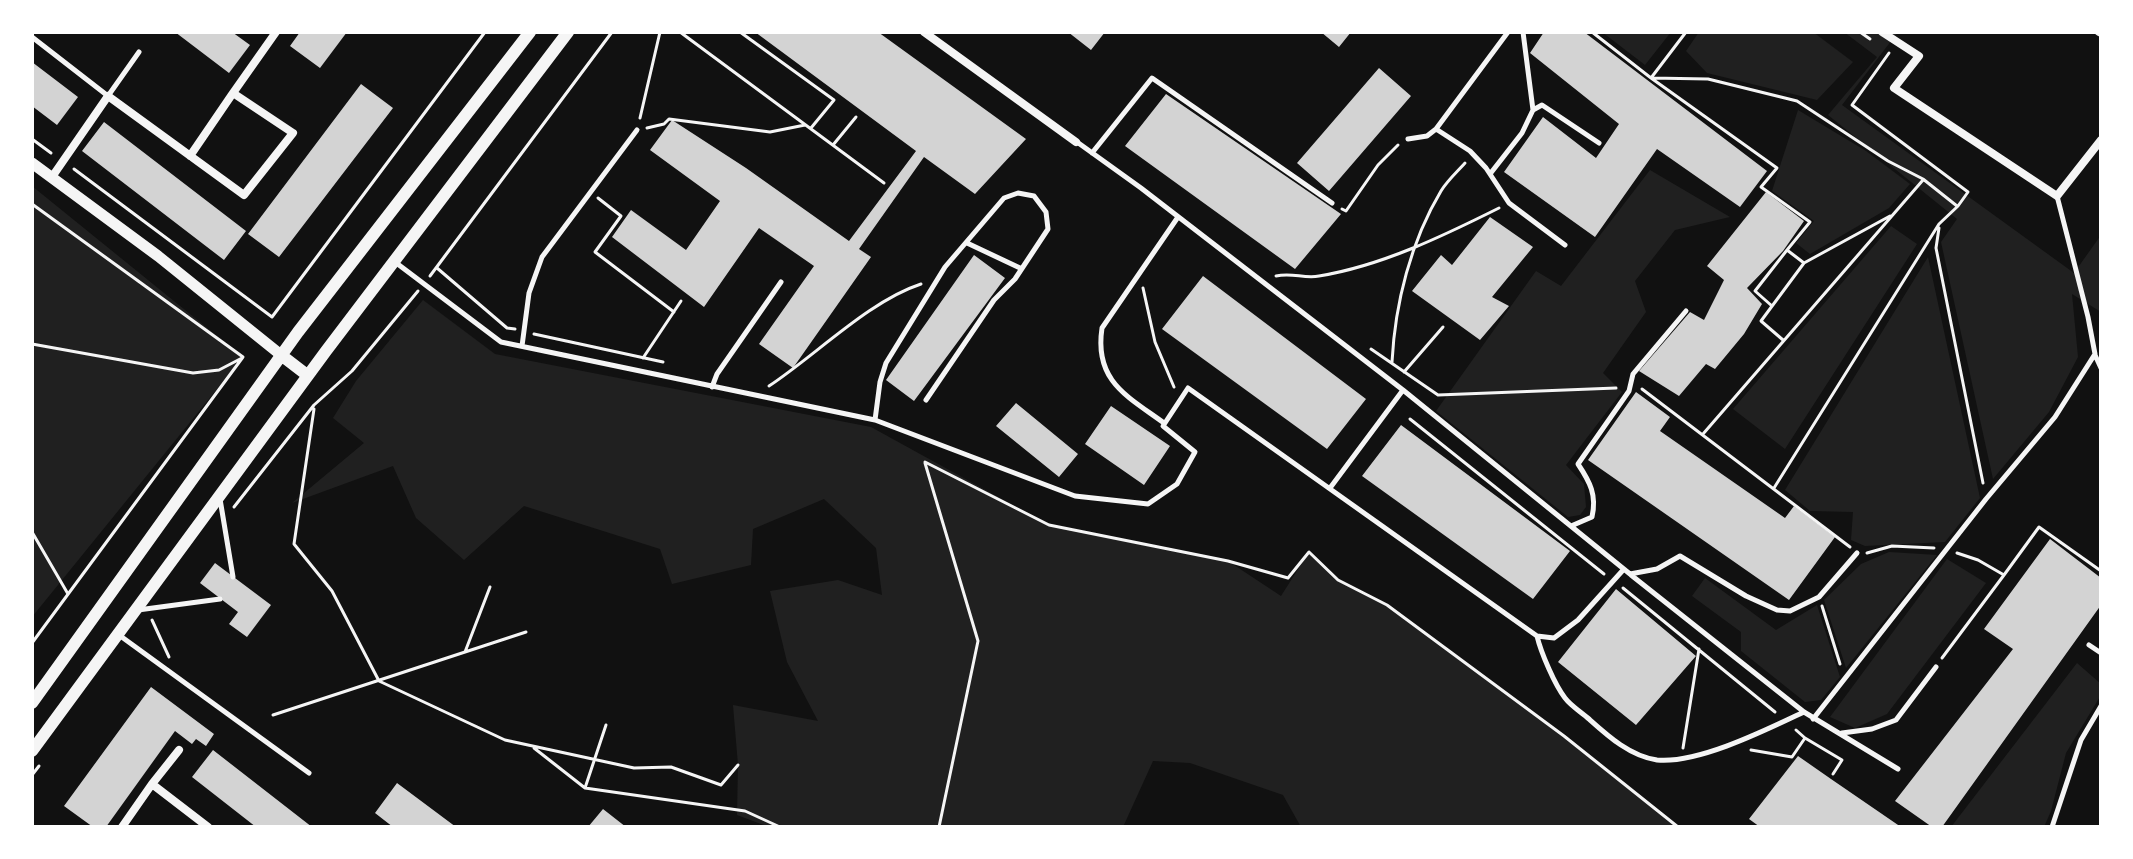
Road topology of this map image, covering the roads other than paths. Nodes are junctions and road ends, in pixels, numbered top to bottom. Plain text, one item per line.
1 (276, 32) edge
2 (530, 32) edge
3 (568, 32) edge
4 (924, 32) edge
5 (1508, 32) edge
6 (1523, 32) edge
7 (1887, 34) edge
8 (32, 37) edge
9 (139, 52) dead end
10 (233, 93) junction
11 (108, 96) junction
12 (1533, 110) junction
13 (1436, 129) junction
14 (637, 130) road end
15 (1408, 139) road end
16 (2101, 140) edge
17 (1076, 142) joint
18 (1599, 143) dead end
19 (1092, 153) junction
20 (190, 156) junction
21 (32, 163) edge
22 (1490, 174) junction
23 (52, 177) junction
24 (2057, 196) junction
25 (1332, 203) road end
26 (1178, 217) junction
27 (966, 243) junction
28 (1565, 245) dead end
29 (394, 262) junction
30 (1020, 268) junction
31 (781, 282) dead end
32 (1686, 311) dead end
33 (522, 346) junction
34 (2095, 354) junction
35 (281, 355) junction
36 (2101, 368) edge
37 (307, 375) junction
38 (712, 387) junction
39 (1403, 390) junction
40 (926, 400) dead end
41 (875, 420) junction
42 (1164, 424) junction
43 (1330, 488) junction
44 (220, 498) junction
45 (1571, 526) junction
46 (1857, 553) dead end
47 (1624, 569) junction
48 (1630, 574) junction
49 (233, 577) dead end
50 (220, 599) dead end
51 (137, 610) junction
52 (1537, 636) junction
53 (124, 638) junction
54 (2089, 645) dead end
55 (2101, 653) edge
56 (1936, 667) road end
57 (32, 703) edge
58 (2101, 706) edge
59 (1804, 712) junction
60 (1813, 719) junction
61 (1838, 732) junction
62 (179, 750) dead end
63 (32, 751) edge
64 (1898, 769) dead end
65 (309, 773) dead end
66 (152, 784) junction
67 (122, 827) edge
68 (208, 827) edge
69 (2052, 827) edge

1 - 10 street
2 - 35 main road
3 - 29 main road
4 - 17 street
5 - 13 lane
6 - 12 lane
7 - 24 street
8 - 11 lane
9 - 11 lane
10 - 20 street
10 - 20 street
11 - 20 street
11 - 23 street
12 - 18 lane
12 - 22 lane
13 - 15 lane
13 - 22 lane
14 - 33 lane
16 - 24 street
17 - 19 lane
19 - 25 lane
19 - 26 lane
21 - 23 street
22 - 28 lane
23 - 35 street
24 - 34 lane
26 - 39 lane
26 - 42 lane
27 - 30 lane
27 - 30 lane
27 - 41 lane
29 - 33 lane
29 - 37 main road
30 - 40 lane
31 - 38 lane
32 - 45 lane
33 - 38 lane
34 - 36 lane
34 - 60 lane
35 - 37 main road
35 - 57 main road
37 - 44 main road
38 - 41 lane
39 - 43 lane
39 - 45 lane
41 - 42 lane
42 - 43 lane
43 - 52 lane
44 - 49 lane
44 - 51 main road
45 - 47 lane
46 - 48 lane
47 - 48 lane
47 - 52 lane
48 - 59 lane
50 - 51 lane
51 - 53 main road
52 - 59 lane
53 - 63 main road
53 - 65 lane
54 - 55 lane
56 - 61 lane
58 - 69 lane
59 - 60 lane
60 - 61 lane
61 - 64 lane
62 - 66 street
66 - 67 street
66 - 68 street

